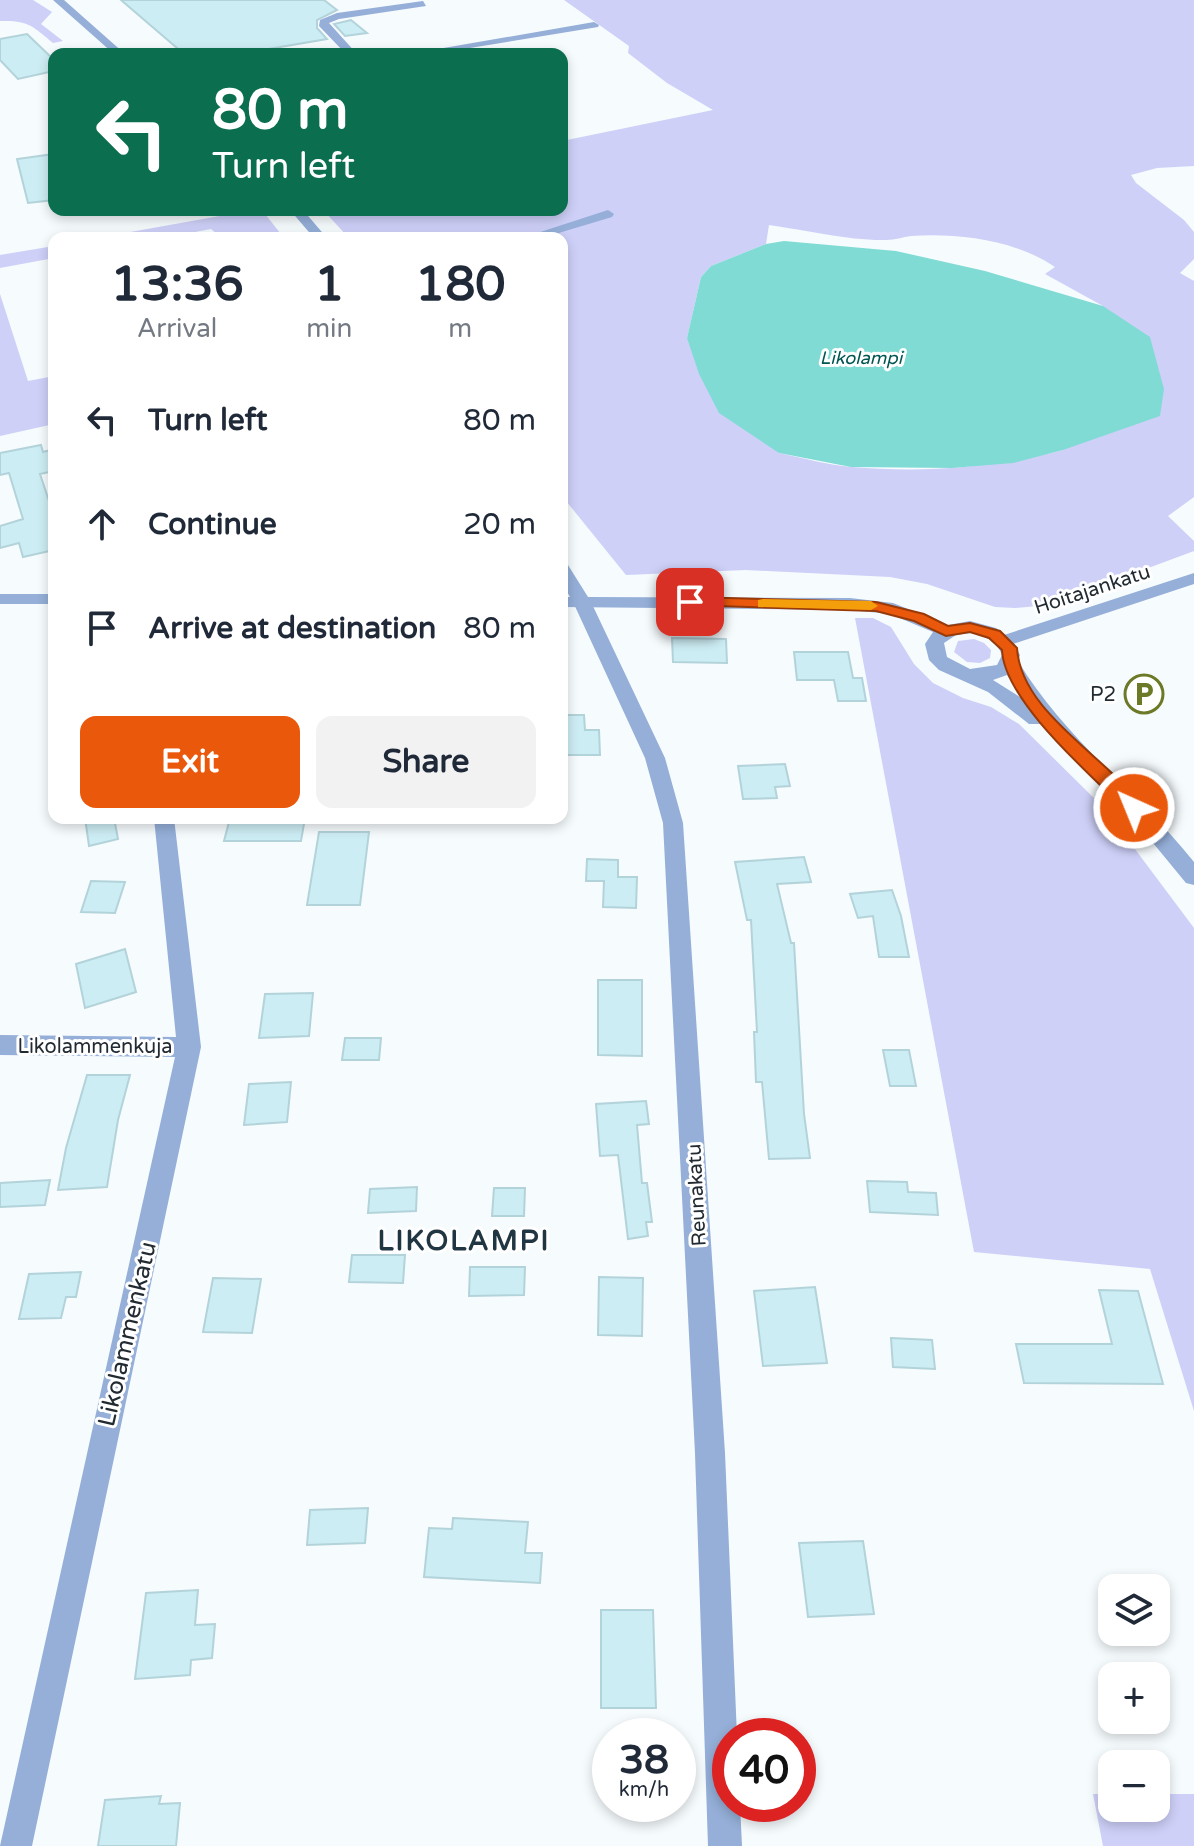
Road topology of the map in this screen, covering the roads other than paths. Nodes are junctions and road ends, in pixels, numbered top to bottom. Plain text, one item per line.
1 (58, 0) edge
2 (423, 4) dead end
3 (594, 25) dead end
4 (113, 48) edge
5 (346, 48) edge
6 (451, 48) edge
7 (608, 214) dead end
8 (301, 216) edge
9 (316, 232) edge
10 (548, 232) edge
11 (1194, 578) edge
12 (0, 599) edge
13 (48, 599) edge
14 (572, 602) edge
15 (946, 631) junction
16 (1004, 641) junction
17 (1010, 663) junction
18 (970, 676) junction
19 (1067, 742) junction
20 (165, 824) edge
21 (1194, 877) edge
22 (0, 1045) edge
23 (189, 1047) junction
24 (15, 1846) edge
25 (725, 1846) edge

1 - 4 street
2 - 5 street
3 - 6 street
7 - 10 street
8 - 9 street
11 - 16 street, Hoitajankatu
12 - 13 street
14 - 15 street
14 - 25 street, Reunakatu
15 - 16 street
15 - 18 street
16 - 17 street
17 - 18 street
17 - 19 street
18 - 19 street
19 - 21 street
20 - 23 street, Likolammenkatu
22 - 23 street, Likolammenkuja
23 - 24 street, Likolammenkatu

